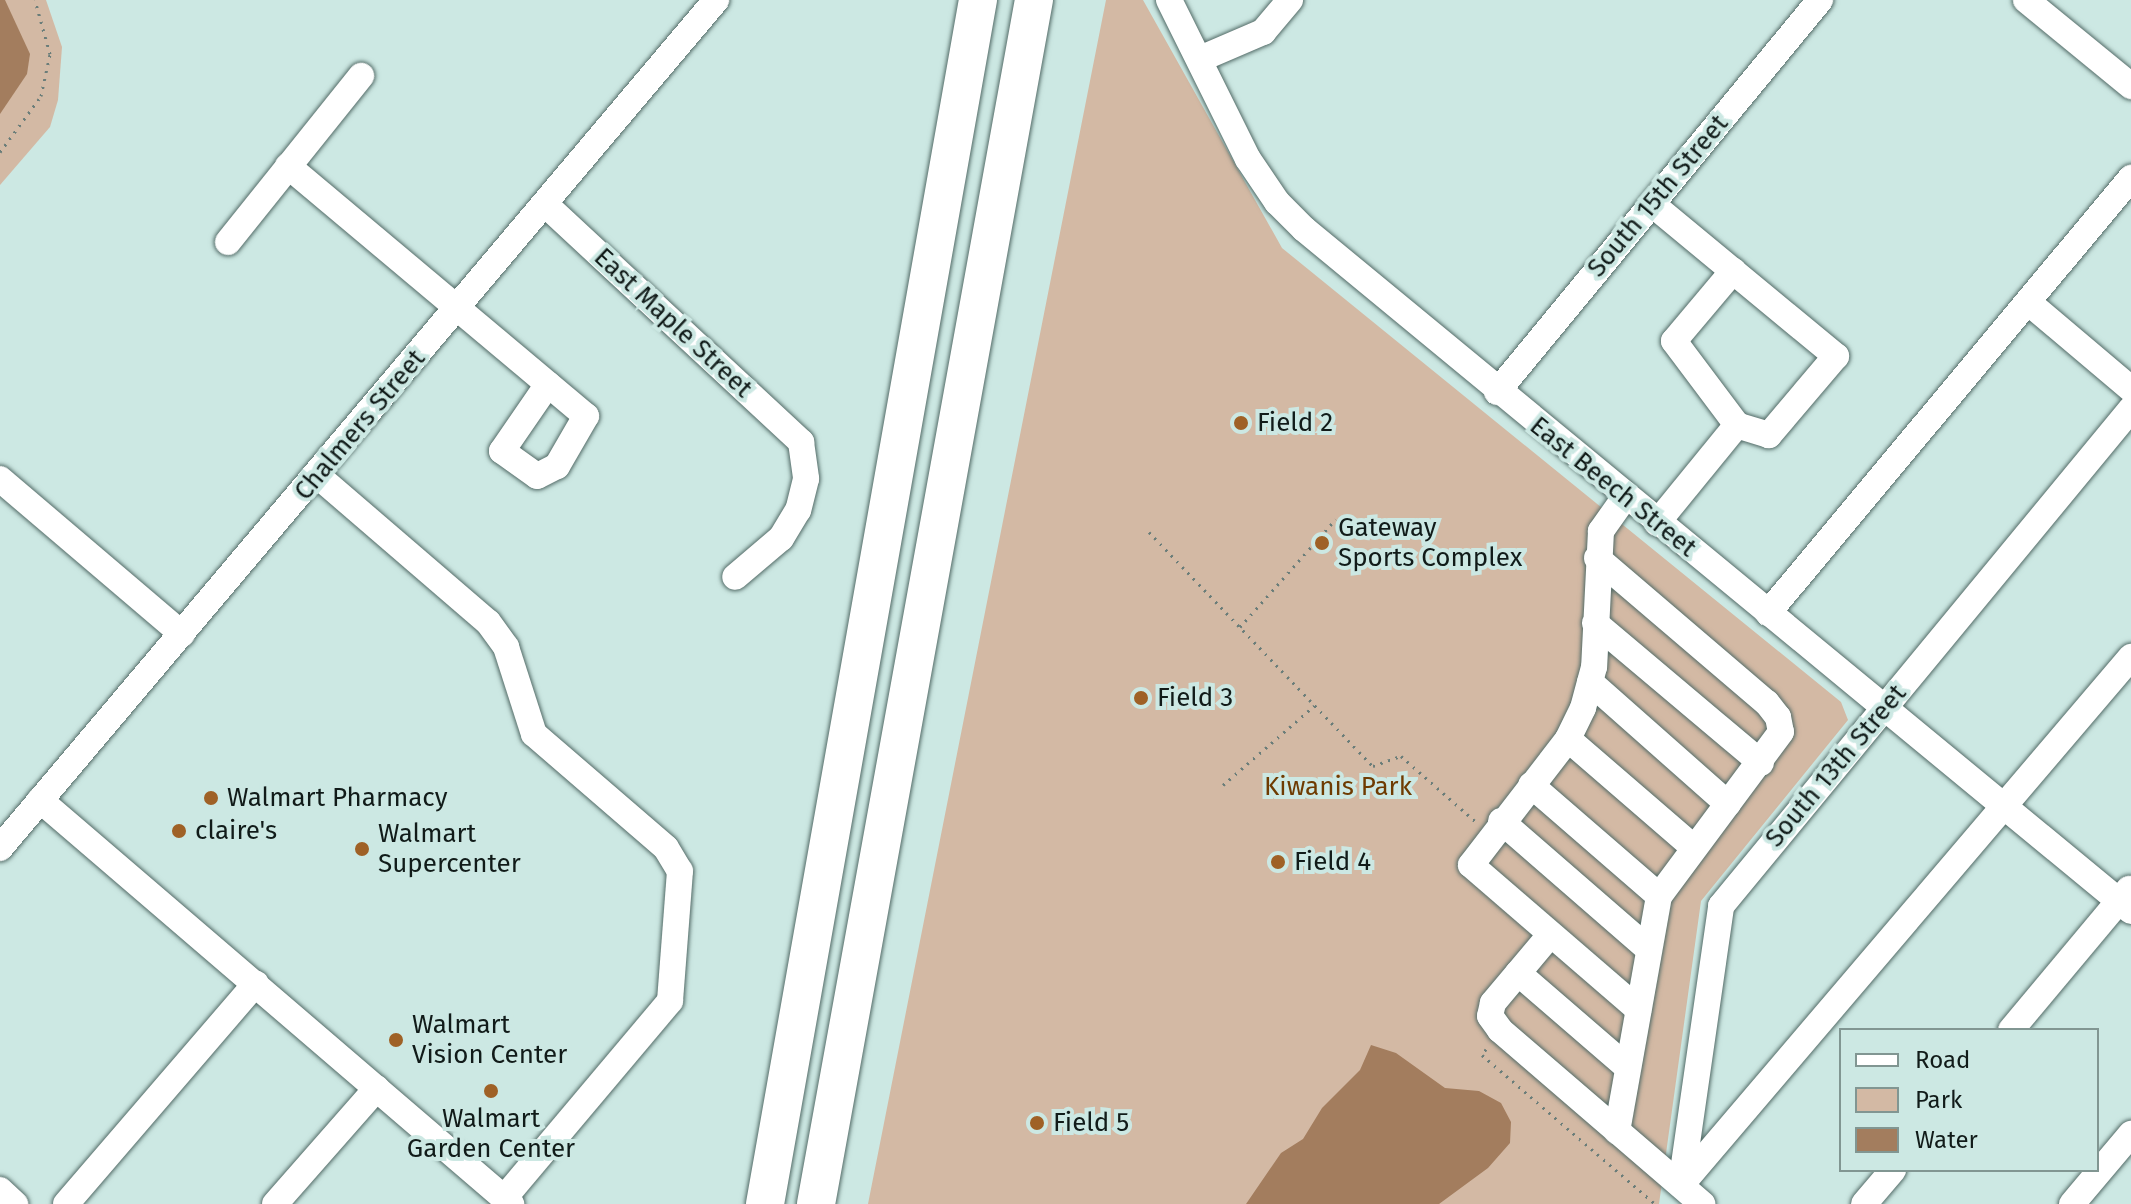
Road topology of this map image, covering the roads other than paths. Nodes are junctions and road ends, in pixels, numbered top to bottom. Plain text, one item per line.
1 (716, 0) edge
2 (978, 0) edge
3 (1034, 0) edge
4 (1169, 0) edge
5 (1290, 0) edge
6 (1820, 0) edge
7 (2026, 0) edge
8 (1200, 59) junction
9 (361, 76) dead end
10 (2131, 86) edge
11 (288, 166) junction
12 (2131, 178) edge
13 (545, 204) junction
14 (1652, 204) junction
15 (228, 242) dead end
16 (1733, 271) junction
17 (2028, 302) junction
18 (458, 309) junction
19 (548, 384) dead end
20 (2131, 389) edge
21 (1497, 392) junction
22 (2131, 409) edge
23 (1737, 425) junction
24 (318, 476) junction
25 (0, 479) edge
26 (1625, 497) junction
27 (1657, 523) junction
28 (1597, 558) junction
29 (735, 577) dead end
30 (1768, 613) junction
31 (1595, 623) junction
32 (182, 634) junction
33 (915, 657) junction
34 (2131, 657) edge
35 (1590, 682) junction
36 (1884, 708) junction
37 (1568, 739) junction
38 (1761, 763) junction
39 (1531, 785) junction
40 (40, 800) junction
41 (1728, 804) junction
42 (2004, 806) junction
43 (1496, 828) junction
44 (5, 833) edge
45 (1693, 847) junction
46 (1659, 896) junction
47 (2127, 900) edge
48 (1550, 935) junction
49 (1648, 949) junction
50 (1518, 973) junction
51 (256, 983) junction
52 (804, 996) junction
53 (1638, 1009) junction
54 (2013, 1028) edge
55 (1628, 1068) junction
56 (377, 1088) junction
57 (1617, 1131) junction
58 (2131, 1134) edge
59 (1891, 1172) edge
60 (2099, 1172) edge
61 (2099, 1172) edge
62 (1681, 1185) junction
63 (0, 1190) edge
64 (497, 1199) edge
65 (15, 1204) edge
66 (66, 1204) edge
67 (275, 1204) edge
68 (741, 1204) edge
69 (765, 1204) edge
70 (816, 1204) edge
71 (837, 1204) edge
72 (1702, 1204) edge
73 (1864, 1204) edge
74 (2072, 1204) edge

1 - 13 street, Chalmers Street
2 - 52 highway
3 - 33 highway
4 - 8 street, East Beech Street
5 - 8 street
6 - 14 street, South 15th Street
7 - 10 street
8 - 21 street, East Beech Street
9 - 11 street
11 - 15 street
11 - 18 street
12 - 17 street
13 - 18 street, Chalmers Street
13 - 29 street, East Maple Street
14 - 16 street
14 - 21 street, South 15th Street
16 - 23 street
16 - 23 street
17 - 20 street
17 - 30 street
18 - 19 street
18 - 24 street, Chalmers Street
21 - 26 street, East Beech Street
22 - 36 street, South 13th Street
23 - 27 street
24 - 32 street, Chalmers Street
24 - 64 street
25 - 32 street
26 - 27 street, East Beech Street
26 - 28 street
27 - 30 street, East Beech Street
28 - 31 street
28 - 38 street
30 - 36 street, East Beech Street
31 - 35 street
31 - 38 street
32 - 40 street, Chalmers Street
33 - 70 highway
33 - 71 highway
34 - 42 street
35 - 37 street
35 - 41 street
36 - 42 street, East Beech Street
36 - 62 street, South 13th Street
37 - 39 street
37 - 45 street
38 - 41 street
39 - 43 street
39 - 46 street
40 - 44 street, Chalmers Street
40 - 51 street
41 - 45 street
42 - 47 street, East Beech Street
42 - 62 street
43 - 48 street
43 - 49 street
45 - 46 street
46 - 49 street
47 - 54 street
48 - 50 street
48 - 53 street
49 - 53 street
50 - 55 street
50 - 57 street
51 - 56 street
51 - 66 street
52 - 68 highway
52 - 69 highway
53 - 55 street
55 - 57 street
56 - 64 street
56 - 67 street
57 - 62 street
58 - 61 street
59 - 73 street
60 - 74 street
62 - 72 street
63 - 65 street

